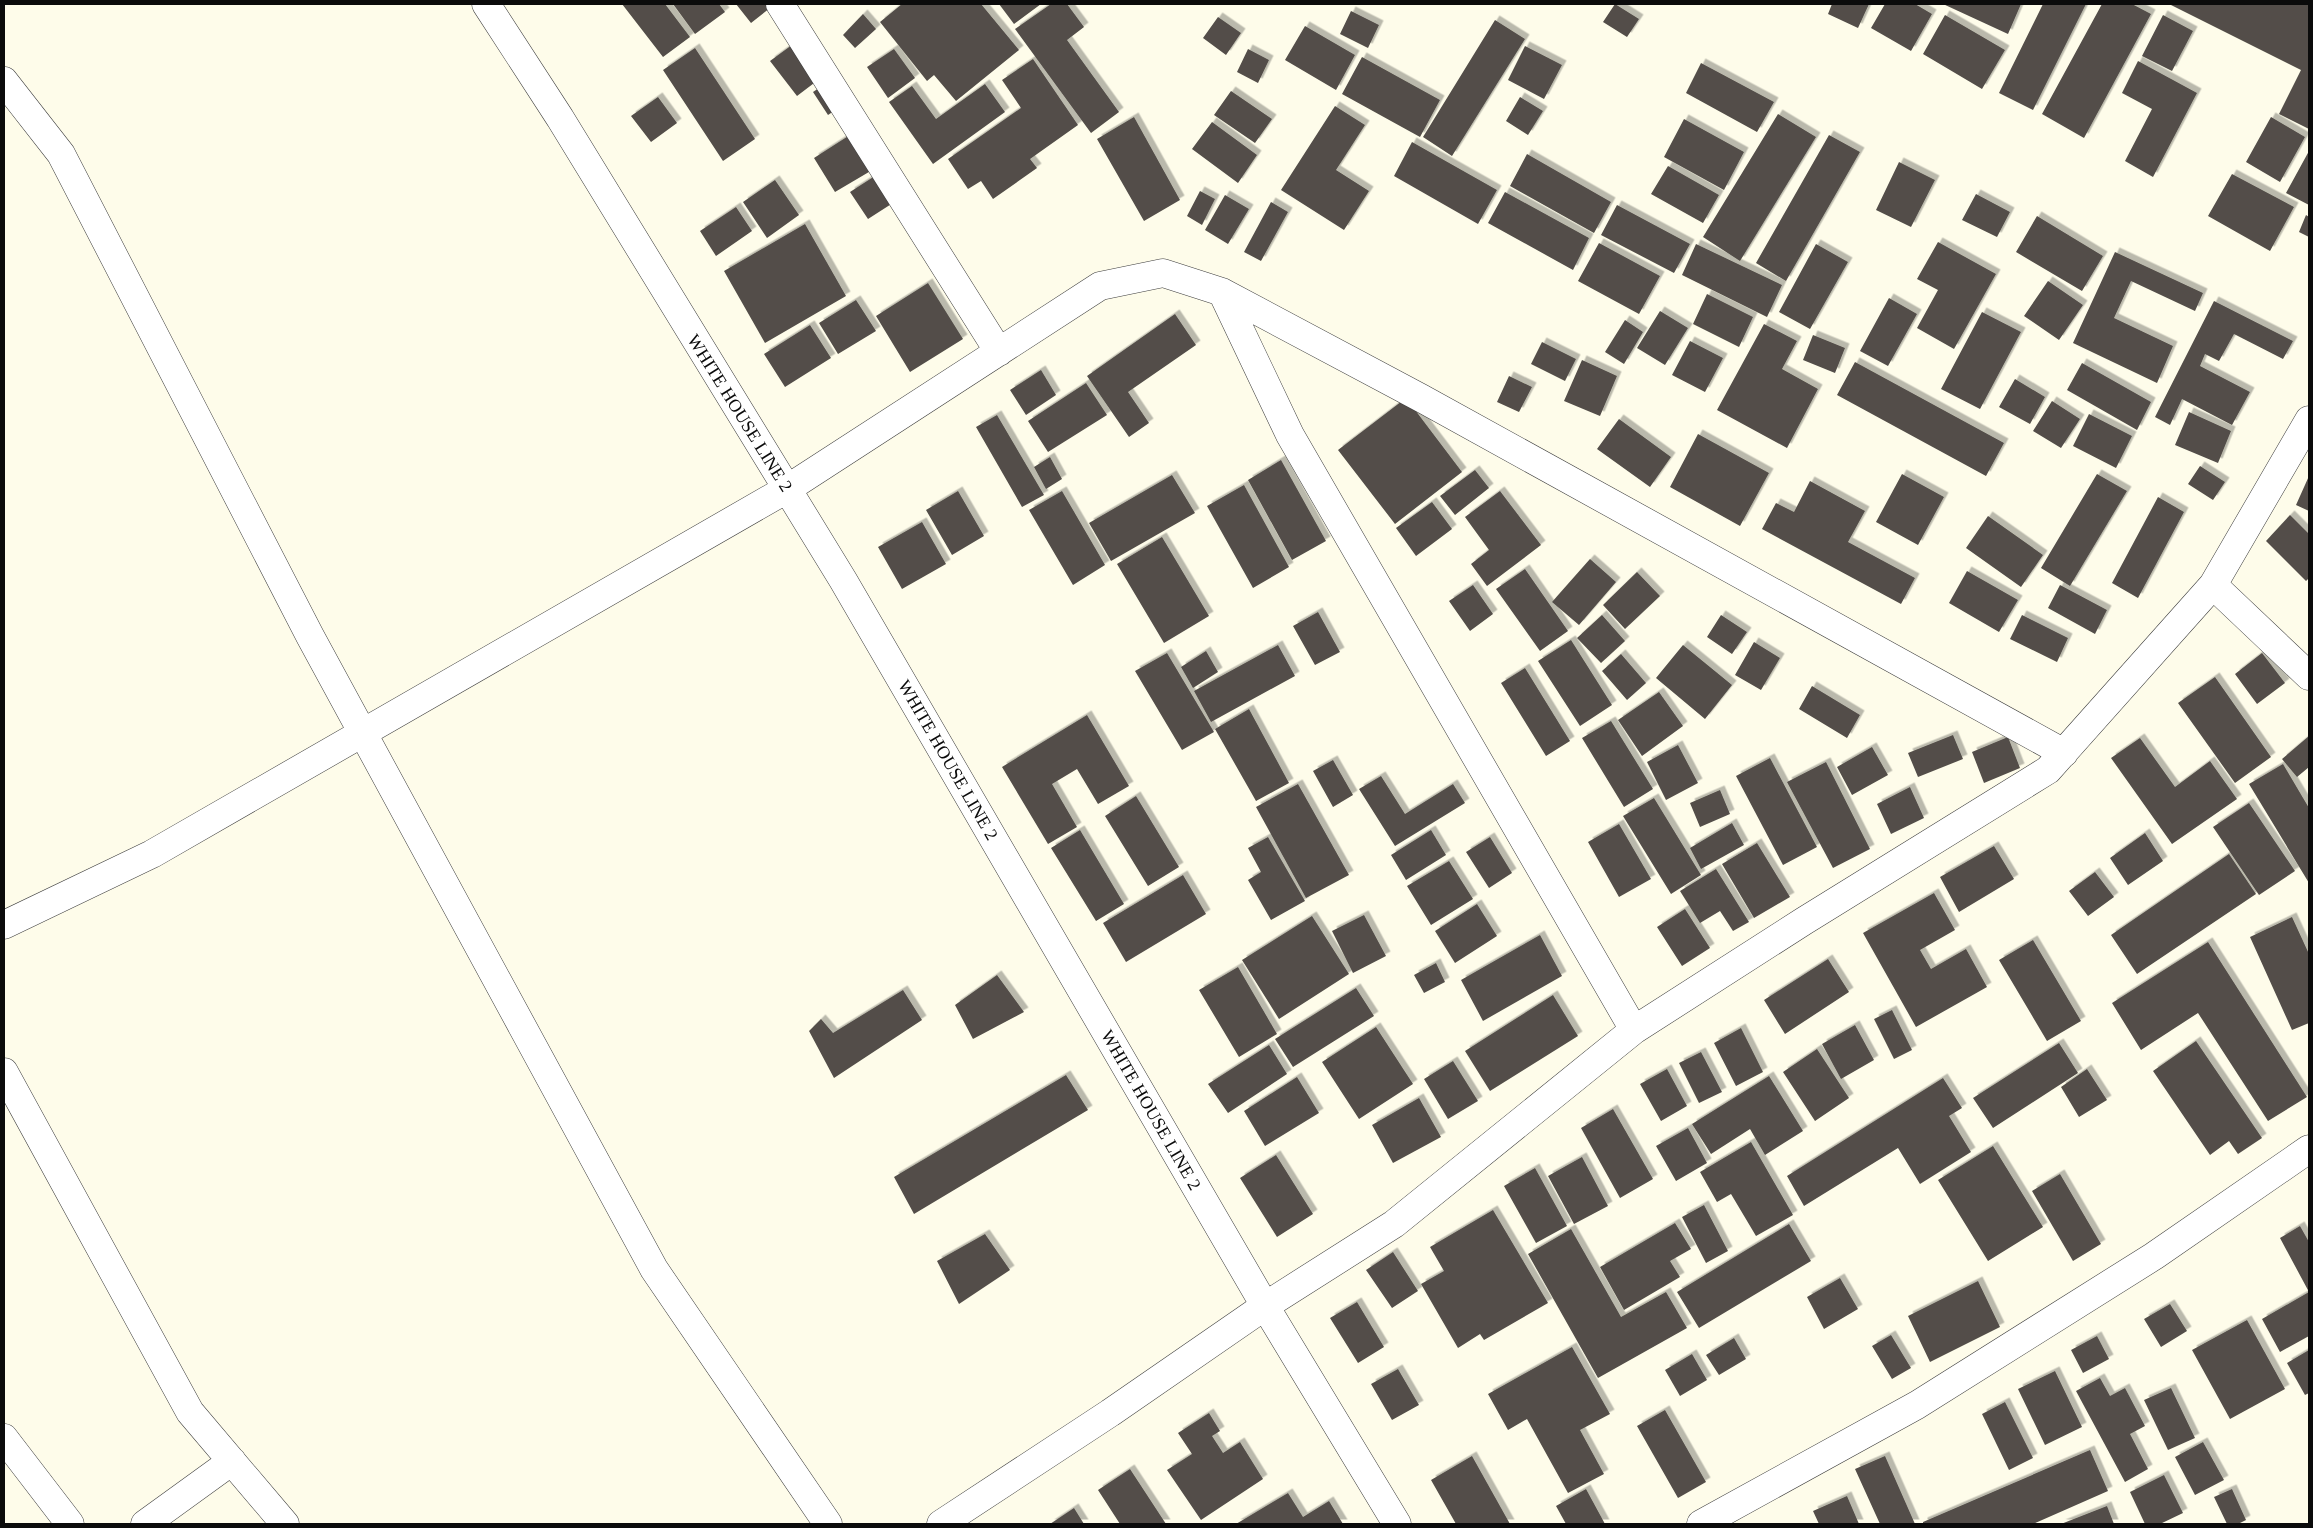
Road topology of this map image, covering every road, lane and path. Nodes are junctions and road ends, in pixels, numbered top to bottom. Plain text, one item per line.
1 (486, 4) edge
2 (780, 4) edge
3 (4, 80) edge
4 (1222, 292) junction
5 (999, 352) junction
6 (2309, 420) edge
7 (787, 489) junction
8 (2213, 585) junction
9 (2309, 676) edge
10 (362, 732) junction
11 (2064, 753) junction
12 (4, 925) edge
13 (1634, 1030) junction
14 (4, 1072) edge
15 (2309, 1149) edge
16 (1265, 1306) junction
17 (4, 1438) edge
18 (232, 1460) junction
19 (70, 1524) edge
20 (145, 1524) edge
21 (286, 1524) edge
22 (828, 1524) edge
23 (941, 1524) edge
24 (1397, 1524) edge
25 (1701, 1524) edge

1 - 7 street, WHITE HOUSE LINE 2
2 - 5 street
3 - 10 street
4 - 5 street
4 - 11 street
4 - 13 street
5 - 7 street
6 - 8 street
7 - 10 street
7 - 16 street, WHITE HOUSE LINE 2
8 - 9 street
8 - 11 street
10 - 12 street
10 - 22 street
11 - 13 street
13 - 16 street
14 - 18 street
15 - 25 street
16 - 23 street
16 - 24 street, WHITE HOUSE LINE 2
17 - 19 street
18 - 20 street
18 - 21 street

